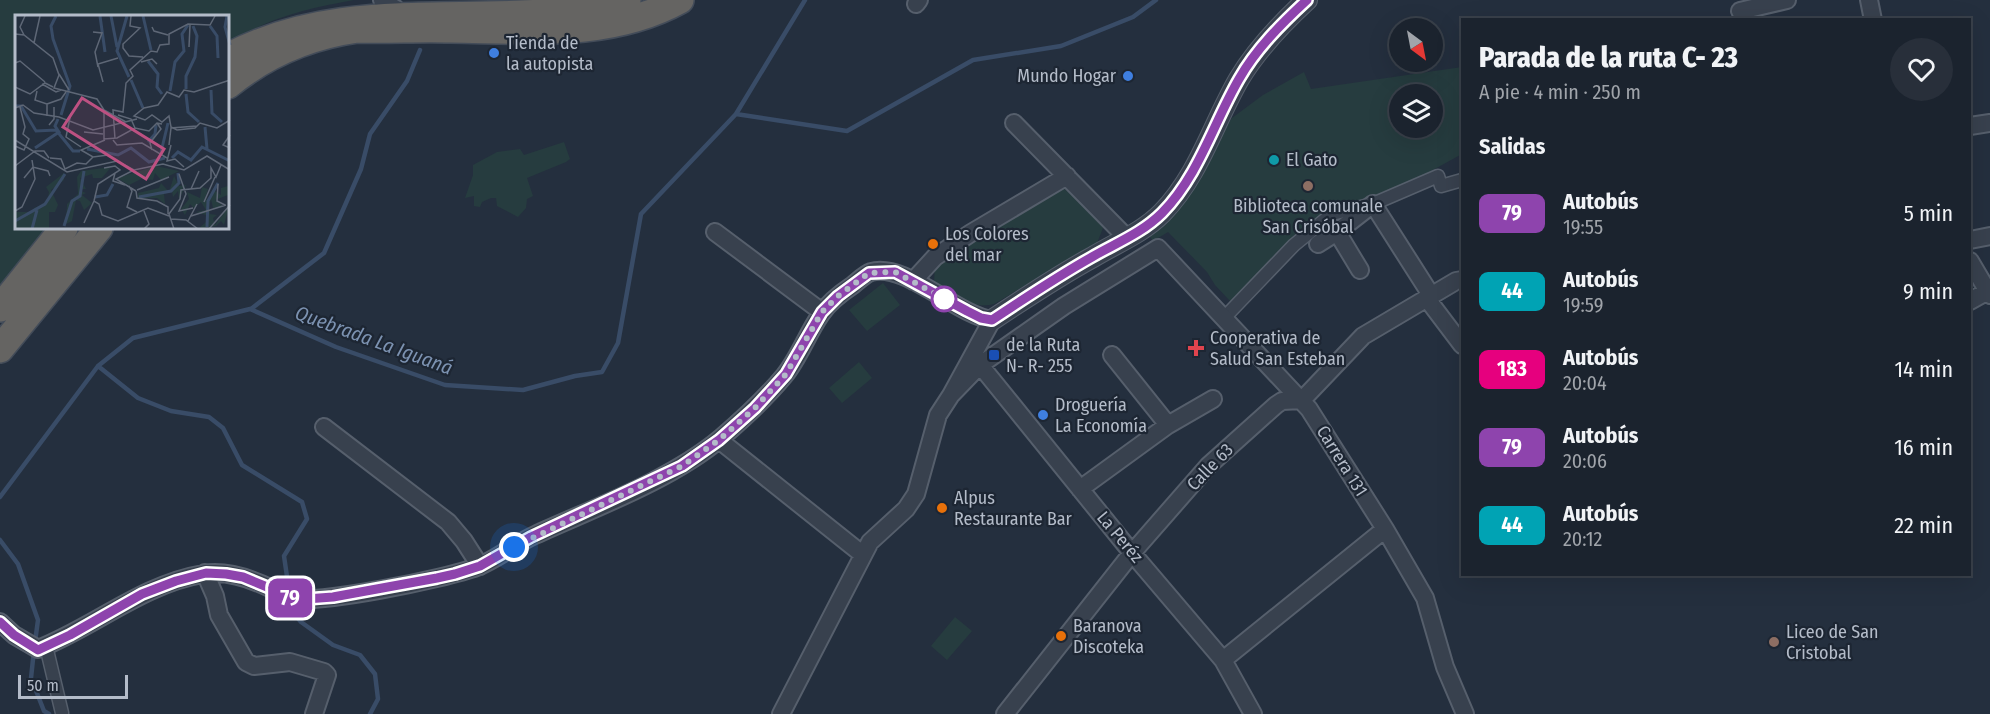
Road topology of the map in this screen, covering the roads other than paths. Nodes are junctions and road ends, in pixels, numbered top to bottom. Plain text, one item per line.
1 (627, 0) edge
2 (680, 0) edge
3 (1307, 0) edge
4 (1788, 0) edge
5 (1869, 0) edge
6 (389, 4) edge
7 (1739, 10) edge
8 (1873, 18) edge
9 (230, 56) edge
10 (230, 83) edge
11 (1014, 123) dead end
12 (1990, 123) edge
13 (1971, 126) edge
14 (1067, 176) junction
15 (1461, 180) edge
16 (1373, 204) junction
17 (62, 230) edge
18 (97, 230) edge
19 (715, 232) dead end
20 (1337, 232) junction
21 (1990, 236) edge
22 (1127, 238) junction
23 (1971, 240) edge
24 (1318, 244) dead end
25 (1971, 263) edge
26 (1360, 270) dead end
27 (1461, 280) edge
28 (913, 281) junction
29 (1049, 283) junction
30 (1989, 293) edge
31 (1431, 296) junction
32 (1971, 301) edge
33 (1064, 306) junction
34 (0, 308) edge
35 (822, 312) junction
36 (1225, 317) junction
37 (992, 320) junction
38 (1461, 344) edge
39 (0, 349) edge
40 (1112, 355) dead end
41 (980, 365) junction
42 (951, 395) junction
43 (1213, 399) dead end
44 (1302, 400) junction
45 (1168, 425) junction
46 (324, 427) dead end
47 (719, 440) junction
48 (1080, 489) junction
49 (1385, 529) junction
50 (1132, 553) junction
51 (862, 554) junction
52 (480, 566) junction
53 (206, 573) junction
54 (0, 622) edge
55 (46, 646) junction
56 (1223, 660) junction
57 (62, 713) edge
58 (314, 714) edge
59 (780, 714) edge
60 (1005, 714) edge
61 (1253, 714) edge
62 (1465, 714) edge

1 - 6 highway
2 - 10 highway
3 - 22 street
4 - 7 street
5 - 8 street
6 - 9 highway
11 - 14 street
12 - 13 street
14 - 22 street
14 - 28 street
15 - 16 street
16 - 20 street
16 - 31 street
16 - 36 street
17 - 34 highway
18 - 39 highway
19 - 35 street
20 - 24 street
20 - 26 street
21 - 23 street
22 - 29 street
25 - 30 street
27 - 31 street
28 - 35 street
28 - 37 street
29 - 33 street
29 - 37 street
30 - 32 street
31 - 38 street
31 - 44 street
33 - 36 street, Carrera 131
33 - 41 street
35 - 47 street
36 - 44 street, Carrera 131
37 - 42 street
40 - 45 street
41 - 42 street
41 - 48 street, La Peréz
42 - 51 street
43 - 45 street
44 - 49 street, Carrera 131
44 - 50 street, Calle 63
45 - 48 street
46 - 52 street
47 - 51 street
47 - 52 street
48 - 50 street, La Peréz
49 - 56 street
49 - 62 street, Carrera 131
50 - 56 street, La Peréz
50 - 60 street, Calle 63
51 - 59 street
52 - 53 street
53 - 55 street
53 - 58 street
54 - 55 street
55 - 57 street
56 - 61 street, La Peréz

